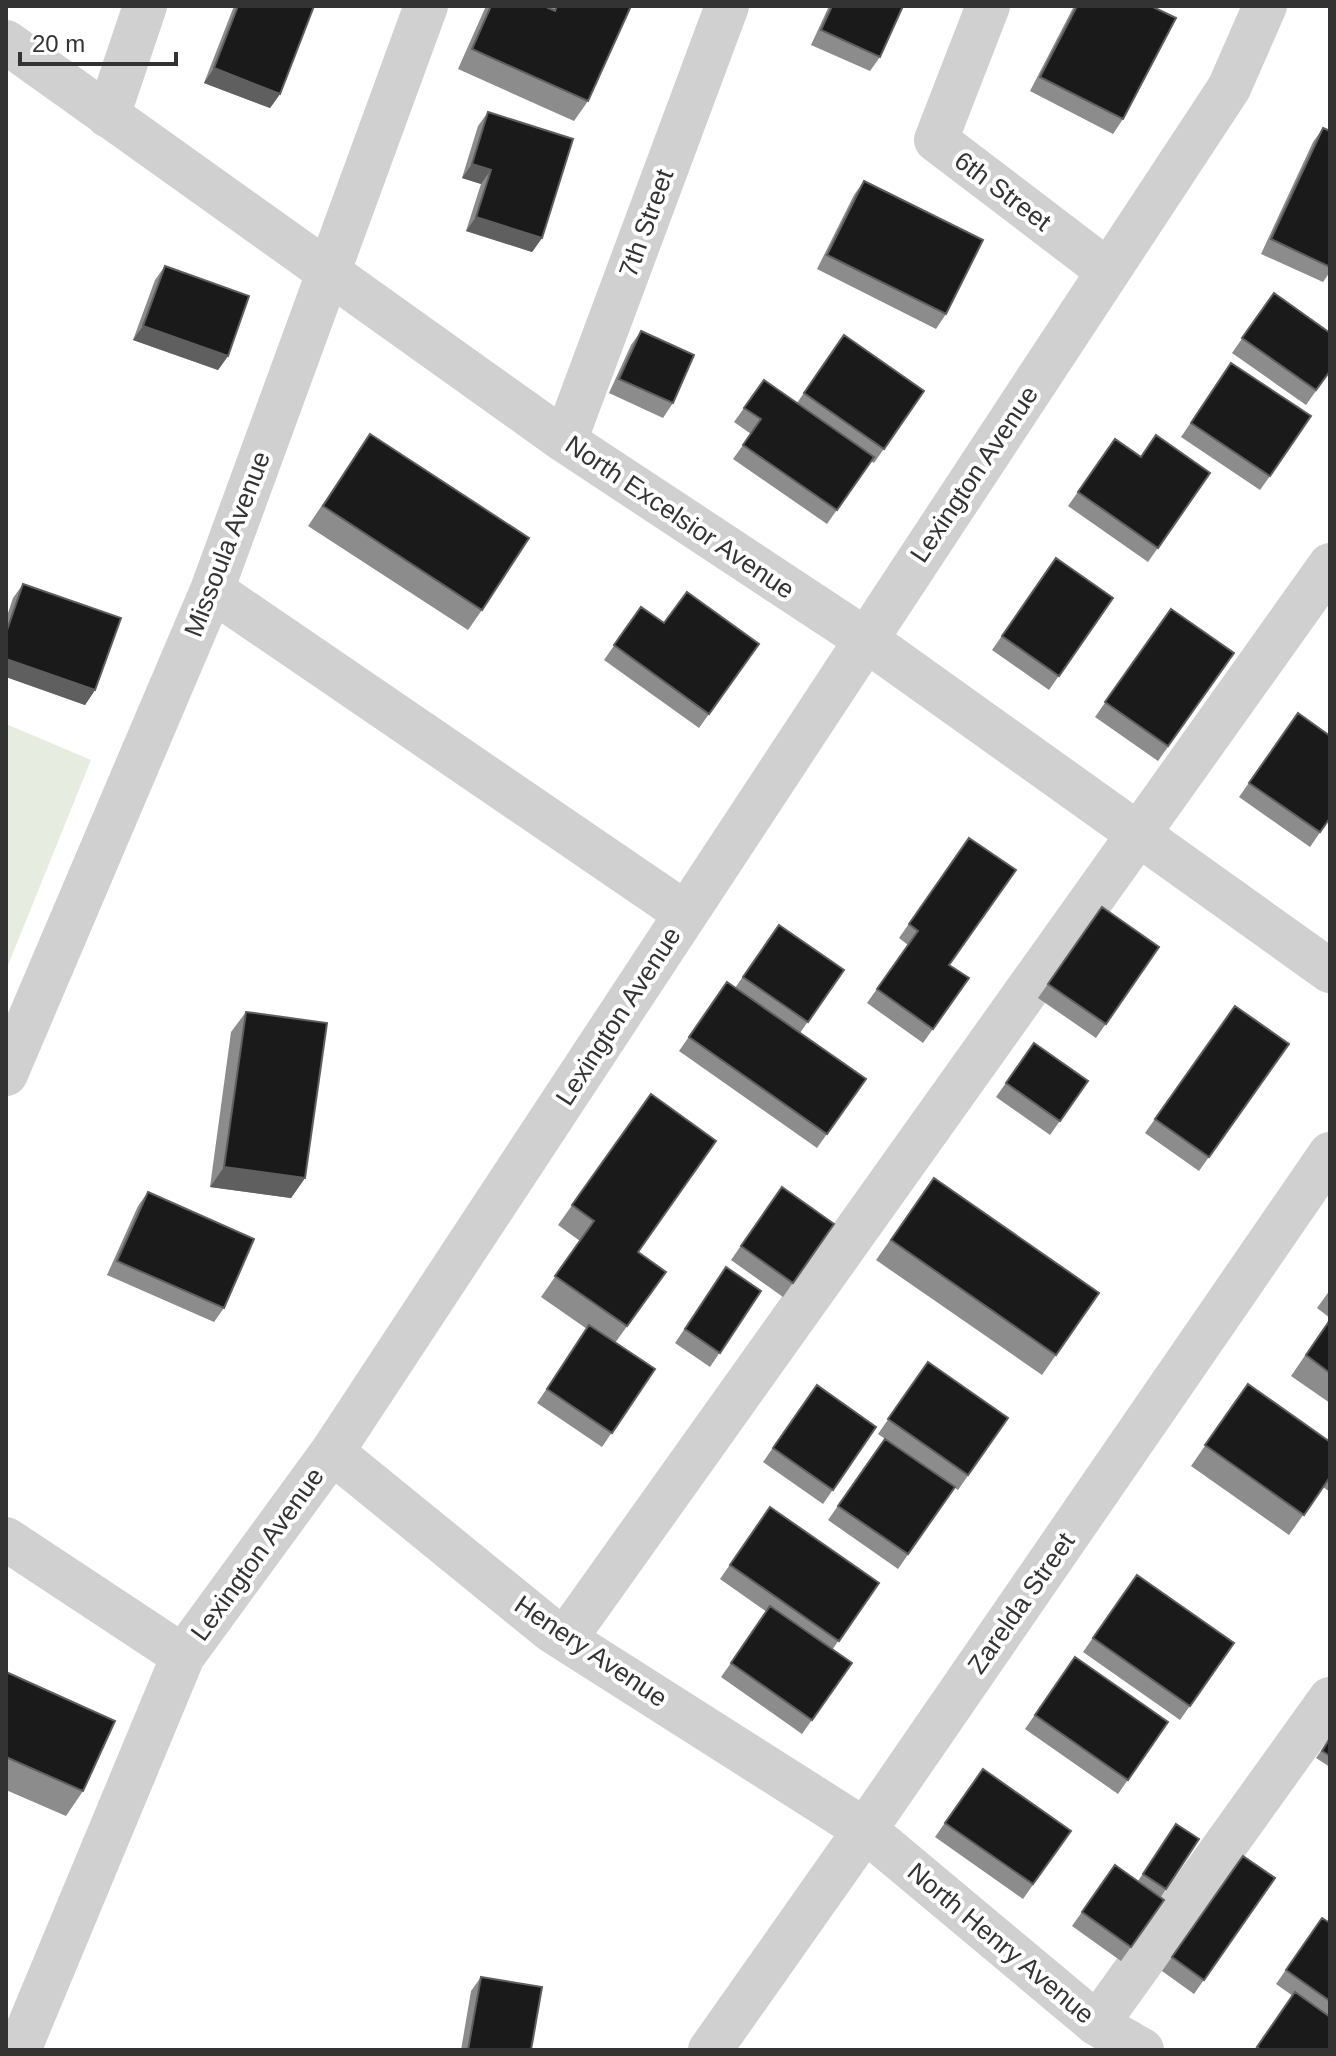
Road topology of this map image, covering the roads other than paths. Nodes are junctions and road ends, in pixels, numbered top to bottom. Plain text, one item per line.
1 (145, 6) edge
2 (426, 6) edge
3 (727, 6) edge
4 (988, 6) edge
5 (1265, 6) edge
6 (6, 12) edge
7 (19, 51) edge
8 (108, 116) junction
9 (329, 270) junction
10 (1108, 271) junction
11 (565, 441) junction
12 (1330, 565) edge
13 (212, 590) junction
14 (865, 639) junction
15 (1139, 835) junction
16 (685, 913) junction
17 (1330, 971) edge
18 (6, 1074) edge
19 (1330, 1154) edge
20 (332, 1452) junction
21 (6, 1539) edge
22 (565, 1639) junction
23 (183, 1656) junction
24 (1330, 1699) edge
25 (865, 1830) junction
26 (1097, 2024) junction
27 (19, 2050) edge
28 (710, 2050) edge
29 (1142, 2050) edge

1 - 8 street
2 - 9 street, Missoula Avenue
3 - 11 street, 7th Street
4 - 10 street, 6th Street
5 - 10 street, Lexington Avenue
6 - 7 street
7 - 8 street, North Excelsior Avenue
8 - 9 street, North Excelsior Avenue
9 - 11 street, North Excelsior Avenue
9 - 13 street, Missoula Avenue
10 - 14 street, Lexington Avenue
11 - 14 street, North Excelsior Avenue
12 - 15 street
13 - 16 street
13 - 18 street, Missoula Avenue
14 - 15 street, North Excelsior Avenue
14 - 16 street, Lexington Avenue
15 - 17 street, North Excelsior Avenue
15 - 22 street
16 - 20 street, Lexington Avenue
19 - 25 street, Zarelda Street
20 - 22 street, Henery Avenue
20 - 23 street, Lexington Avenue
21 - 23 street
22 - 25 street, Henery Avenue
23 - 27 street, Lexington Avenue
24 - 26 street
25 - 26 street, North Henry Avenue
25 - 28 street, Zarelda Street
26 - 29 street, North Henry Avenue

